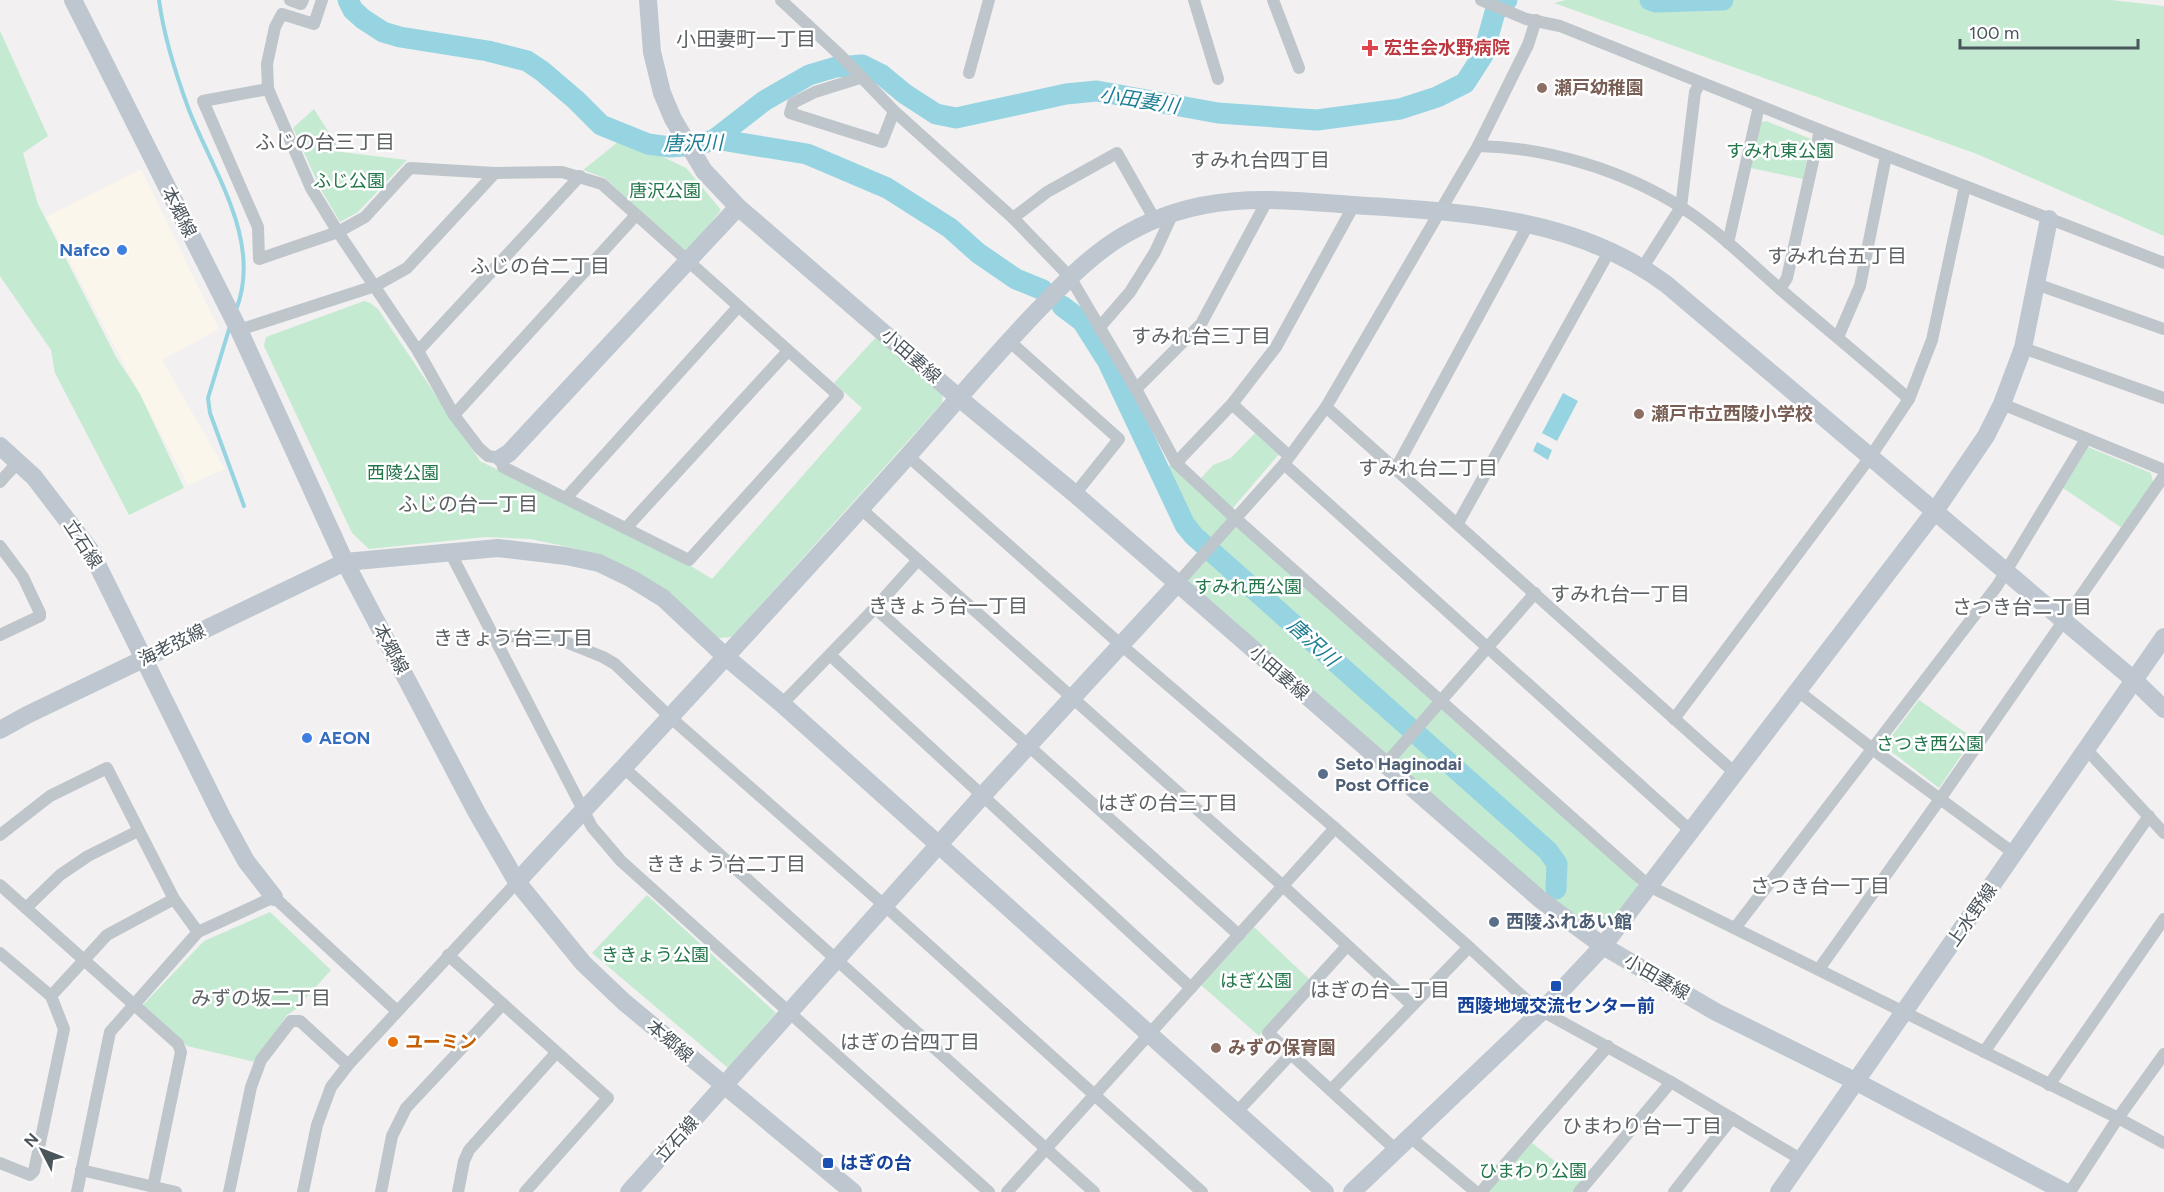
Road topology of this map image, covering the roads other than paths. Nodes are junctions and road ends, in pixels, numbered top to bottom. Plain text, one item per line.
1 (73, 0) edge
2 (290, 0) edge
3 (303, 0) edge
4 (322, 0) edge
5 (648, 0) edge
6 (781, 0) edge
7 (989, 0) edge
8 (1194, 0) edge
9 (1274, 0) edge
10 (1486, 2) edge
11 (1531, 20) junction
12 (1299, 68) dead end
13 (969, 73) dead end
14 (858, 76) junction
15 (1218, 79) dead end
16 (1700, 83) junction
17 (268, 89) junction
18 (1759, 106) junction
19 (894, 111) junction
20 (1820, 130) junction
21 (1478, 146) junction
22 (1886, 156) junction
23 (495, 173) junction
24 (580, 176) junction
25 (1965, 186) junction
26 (1268, 199) junction
27 (1354, 205) junction
28 (738, 207) junction
29 (1681, 207) junction
30 (1442, 211) junction
31 (1173, 213) junction
32 (636, 215) junction
33 (1013, 218) junction
34 (2049, 219) junction
35 (1155, 220) junction
36 (1529, 224) junction
37 (338, 231) junction
38 (1728, 243) junction
39 (1610, 250) junction
40 (688, 262) junction
41 (2164, 263) edge
42 (1643, 267) junction
43 (1070, 277) junction
44 (2036, 284) junction
45 (375, 286) junction
46 (1780, 289) junction
47 (738, 307) junction
48 (235, 322) junction
49 (1099, 328) junction
50 (2164, 329) edge
51 (1838, 336) junction
52 (1008, 340) junction
53 (2023, 348) junction
54 (418, 351) junction
55 (788, 351) junction
56 (1136, 389) junction
57 (959, 398) junction
58 (2164, 398) edge
59 (1909, 399) junction
60 (1232, 404) junction
61 (2002, 405) junction
62 (1326, 407) junction
63 (454, 415) junction
64 (2086, 439) junction
65 (0, 446) edge
66 (908, 456) junction
67 (1871, 456) junction
68 (501, 458) junction
69 (1286, 460) junction
70 (18, 462) junction
71 (1176, 463) junction
72 (1396, 468) junction
73 (2164, 470) edge
74 (2164, 476) edge
75 (0, 482) edge
76 (1075, 494) junction
77 (566, 498) junction
78 (860, 508) junction
79 (1935, 511) junction
80 (1235, 518) junction
81 (1458, 523) junction
82 (627, 528) junction
83 (0, 546) edge
84 (450, 552) junction
85 (918, 560) junction
86 (345, 562) junction
87 (2005, 572) junction
88 (1177, 584) junction
89 (1535, 593) junction
90 (875, 608) junction
91 (2064, 621) junction
92 (0, 635) edge
93 (494, 636) junction
94 (2164, 637) edge
95 (1120, 644) junction
96 (1488, 649) junction
97 (830, 655) junction
98 (726, 657) junction
99 (142, 659) junction
100 (2134, 680) junction
101 (1798, 691) junction
102 (1071, 698) junction
103 (1441, 702) junction
104 (782, 704) junction
105 (2164, 710) edge
106 (670, 717) junction
107 (1674, 719) junction
108 (0, 730) edge
109 (1028, 747) junction
110 (1874, 748) junction
111 (2087, 750) junction
112 (1384, 766) junction
113 (624, 768) junction
114 (1735, 773) junction
115 (983, 795) junction
116 (1940, 799) junction
117 (583, 809) junction
118 (2149, 816) junction
119 (1335, 828) junction
120 (138, 831) junction
121 (1691, 831) junction
122 (2164, 833) edge
123 (0, 835) edge
124 (938, 845) junction
125 (2015, 854) junction
126 (517, 882) junction
127 (0, 885) edge
128 (1283, 886) junction
129 (1649, 886) junction
130 (274, 897) junction
131 (174, 899) junction
132 (884, 905) junction
133 (26, 908) junction
134 (2164, 919) edge
135 (1735, 928) junction
136 (198, 932) junction
137 (1239, 935) junction
138 (1347, 946) junction
139 (1603, 946) junction
140 (1469, 947) junction
141 (0, 953) edge
142 (448, 955) junction
143 (83, 960) junction
144 (836, 961) junction
145 (1819, 969) junction
146 (1191, 988) junction
147 (51, 996) junction
148 (503, 1004) junction
149 (134, 1005) junction
150 (1412, 1005) junction
151 (397, 1011) junction
152 (1541, 1012) junction
153 (1904, 1013) junction
154 (789, 1014) junction
155 (1148, 1035) junction
156 (1608, 1047) junction
157 (1984, 1052) junction
158 (556, 1053) junction
159 (1291, 1054) junction
160 (2164, 1054) edge
161 (348, 1065) junction
162 (1855, 1081) junction
163 (1671, 1082) junction
164 (2049, 1085) junction
165 (724, 1087) junction
166 (1331, 1090) junction
167 (1095, 1094) junction
168 (1236, 1113) junction
169 (1732, 1118) junction
170 (2118, 1118) junction
171 (1409, 1136) junction
172 (2164, 1143) edge
173 (1046, 1149) junction
174 (1395, 1149) junction
175 (1802, 1160) junction
176 (0, 1163) edge
177 (81, 1170) junction
178 (153, 1187) junction
179 (77, 1192) edge
180 (176, 1192) edge
181 (229, 1192) edge
182 (303, 1192) edge
183 (381, 1192) edge
184 (458, 1192) edge
185 (525, 1192) edge
186 (629, 1192) edge
187 (853, 1192) edge
188 (989, 1192) edge
189 (1007, 1192) edge
190 (1094, 1192) edge
191 (1202, 1192) edge
192 (1325, 1192) edge
193 (1352, 1192) edge
194 (1479, 1192) edge
195 (1579, 1192) edge
196 (1674, 1192) edge
197 (1779, 1192) edge
198 (2065, 1192) edge
199 (2070, 1192) edge

1 - 48 street, 本郷線
2 - 3 street
4 - 17 street
5 - 28 street, 小田妻線
6 - 14 street
7 - 13 street
8 - 15 street
9 - 12 street
10 - 11 street
11 - 16 street
11 - 21 street
14 - 19 street
14 - 19 street
16 - 18 street
16 - 29 street
17 - 37 street
17 - 37 street
18 - 20 street
18 - 38 street
19 - 33 street
20 - 22 street
20 - 46 street
21 - 29 street
21 - 30 street
22 - 25 street
22 - 51 street
23 - 24 street
23 - 37 street
23 - 45 street
24 - 32 street
24 - 54 street
25 - 34 street
25 - 59 street
26 - 27 street
26 - 31 street
26 - 56 street
27 - 30 street
27 - 60 street
28 - 40 street
28 - 57 street, 小田妻線
29 - 38 street
29 - 42 street
30 - 36 street
30 - 62 street
31 - 35 street
31 - 49 street
32 - 40 street
32 - 63 street
33 - 35 street
33 - 43 street
34 - 41 street
34 - 44 street
35 - 43 street
36 - 39 street
36 - 72 street
37 - 45 street
38 - 46 street
39 - 42 street
39 - 81 street
40 - 47 street
40 - 68 street
42 - 67 street
43 - 49 street
43 - 52 street
44 - 50 street
44 - 53 street
45 - 48 street
45 - 54 street
46 - 51 street
47 - 55 street
47 - 77 street
48 - 86 street, 本郷線
49 - 56 street
51 - 59 street
52 - 57 street
52 - 76 street
53 - 58 street
53 - 61 street
54 - 63 street
55 - 82 street
55 - 82 street
56 - 71 street
57 - 66 street
57 - 76 street, 小田妻線
59 - 67 street
60 - 69 street
60 - 71 street
61 - 64 street
61 - 79 street
62 - 69 street
62 - 72 street
63 - 68 street
64 - 73 street
64 - 87 street
65 - 70 street, 立石線
66 - 78 street
66 - 95 street
67 - 79 street
67 - 107 street
68 - 77 street
69 - 80 street
69 - 96 street
70 - 75 street
70 - 99 street, 立石線
71 - 80 street
72 - 81 street
74 - 91 street
76 - 88 street, 小田妻線
77 - 82 street
78 - 85 street
78 - 98 street
79 - 87 street
79 - 101 street
80 - 88 street
80 - 103 street
81 - 89 street
83 - 92 street
84 - 86 street
84 - 93 street
84 - 98 street
85 - 90 street
85 - 102 street
86 - 99 street, 海老弦線
86 - 126 street, 本郷線
87 - 91 street
87 - 110 street
88 - 95 street, 立石線
88 - 112 street, 小田妻線
89 - 96 street
89 - 107 street
90 - 97 street
90 - 109 street
91 - 100 street
91 - 116 street
93 - 106 street
93 - 117 street
94 - 100 street, 上水野線
95 - 102 street, 立石線
95 - 119 street
96 - 103 street
96 - 121 street
97 - 104 street
97 - 115 street
98 - 104 street
98 - 106 street
99 - 108 street, 海老弦線
99 - 130 street, 立石線
100 - 105 street
100 - 111 street, 上水野線
101 - 110 street
101 - 114 street
102 - 109 street, 立石線
102 - 128 street
103 - 112 street
103 - 129 street
104 - 124 street
106 - 113 street
106 - 132 street
107 - 114 street
109 - 115 street, 立石線
109 - 137 street
110 - 116 street
110 - 135 street
111 - 118 street
111 - 125 street, 上水野線
112 - 139 street, 小田妻線
113 - 117 street
113 - 144 street
114 - 121 street
115 - 124 street, 立石線
115 - 146 street
116 - 125 street
116 - 145 street
117 - 126 street
117 - 154 street
118 - 122 street
118 - 157 street
119 - 128 street
119 - 140 street
120 - 123 street
120 - 131 street
120 - 133 street
121 - 129 street
124 - 132 street, 立石線
124 - 155 street
125 - 153 street, 上水野線
126 - 142 street
126 - 165 street, 本郷線
127 - 133 street
128 - 137 street
128 - 138 street
129 - 135 street
129 - 139 street
130 - 136 street
130 - 151 street
131 - 136 street
131 - 143 street
132 - 144 street, 立石線
132 - 167 street
133 - 143 street
134 - 164 street
135 - 145 street
136 - 149 street
137 - 146 street
138 - 150 street
138 - 159 street
139 - 152 street
139 - 162 street, 小田妻線
140 - 150 street
140 - 152 street
141 - 147 street
142 - 148 street
142 - 151 street
143 - 147 street
143 - 149 street
144 - 154 street, 立石線
144 - 173 street
145 - 153 street
146 - 155 street
147 - 176 street
148 - 158 street
148 - 183 street
149 - 177 street
149 - 178 street
150 - 166 street
151 - 161 street
152 - 156 street
152 - 171 street
153 - 157 street
153 - 162 street, 上水野線
154 - 165 street, 立石線
154 - 188 street
155 - 167 street
155 - 168 street
156 - 163 street
156 - 194 street
157 - 164 street
158 - 184 street
158 - 185 street
159 - 166 street
159 - 168 street
160 - 170 street
161 - 181 street
161 - 182 street
162 - 175 street, 上水野線
162 - 198 street, 小田妻線
163 - 169 street
163 - 195 street
164 - 170 street
165 - 186 street, 立石線
165 - 187 street, 本郷線
166 - 174 street
167 - 173 street
167 - 191 street
168 - 192 street
169 - 175 street
169 - 196 street
170 - 172 street
170 - 199 street
171 - 174 street
171 - 194 street
173 - 189 street
173 - 190 street
174 - 193 street
175 - 197 street, 上水野線
177 - 178 street
177 - 179 street
178 - 180 street

